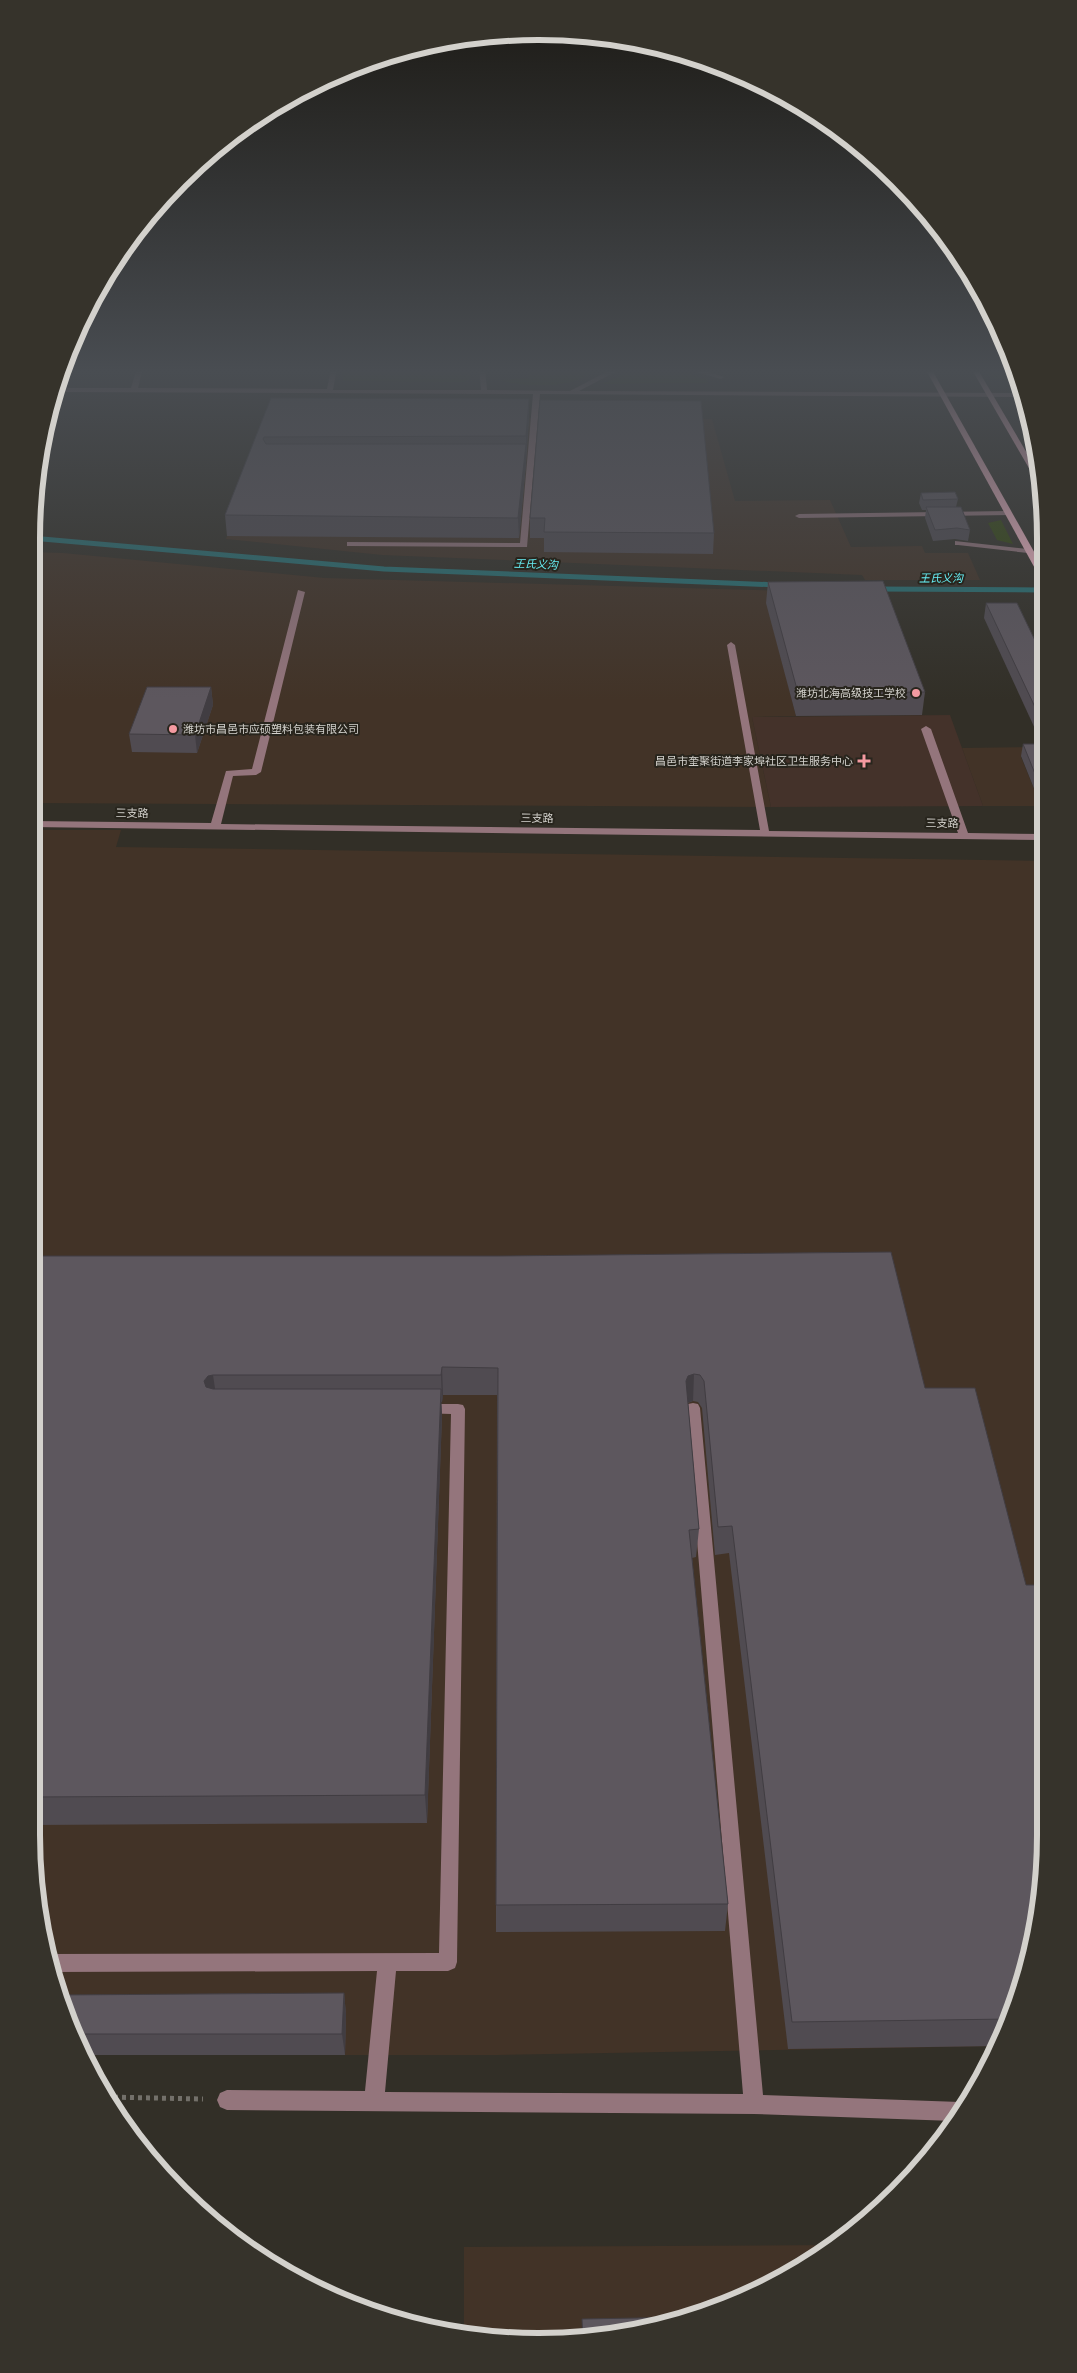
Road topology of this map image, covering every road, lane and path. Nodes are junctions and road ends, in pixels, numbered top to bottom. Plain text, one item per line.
1 (529, 479) edge
2 (989, 479) edge
3 (1008, 513) junction
4 (799, 516) dead end
5 (958, 543) edge
6 (350, 544) edge
7 (1028, 551) junction
8 (1037, 566) edge
9 (301, 592) dead end
10 (731, 646) dead end
11 (926, 729) dead end
12 (40, 824) edge
13 (215, 826) junction
14 (765, 833) junction
15 (964, 836) junction
16 (1037, 837) edge
17 (693, 1408) dead end
18 (410, 1409) edge
19 (57, 1963) edge
20 (387, 1963) junction
21 (115, 2097) edge
22 (227, 2100) joint
23 (374, 2101) junction
24 (754, 2104) junction
25 (953, 2112) edge

1 - 6 street
2 - 3 main road
3 - 4 street
3 - 7 main road
5 - 7 street
7 - 8 main road
9 - 13 street
10 - 14 street
11 - 15 street
12 - 13 street, 三支路
13 - 14 street, 三支路
14 - 15 street, 三支路
15 - 16 street, 三支路
17 - 24 street
18 - 20 street
19 - 20 street
20 - 23 street
21 - 22 path
22 - 23 street
23 - 24 street
24 - 25 street

